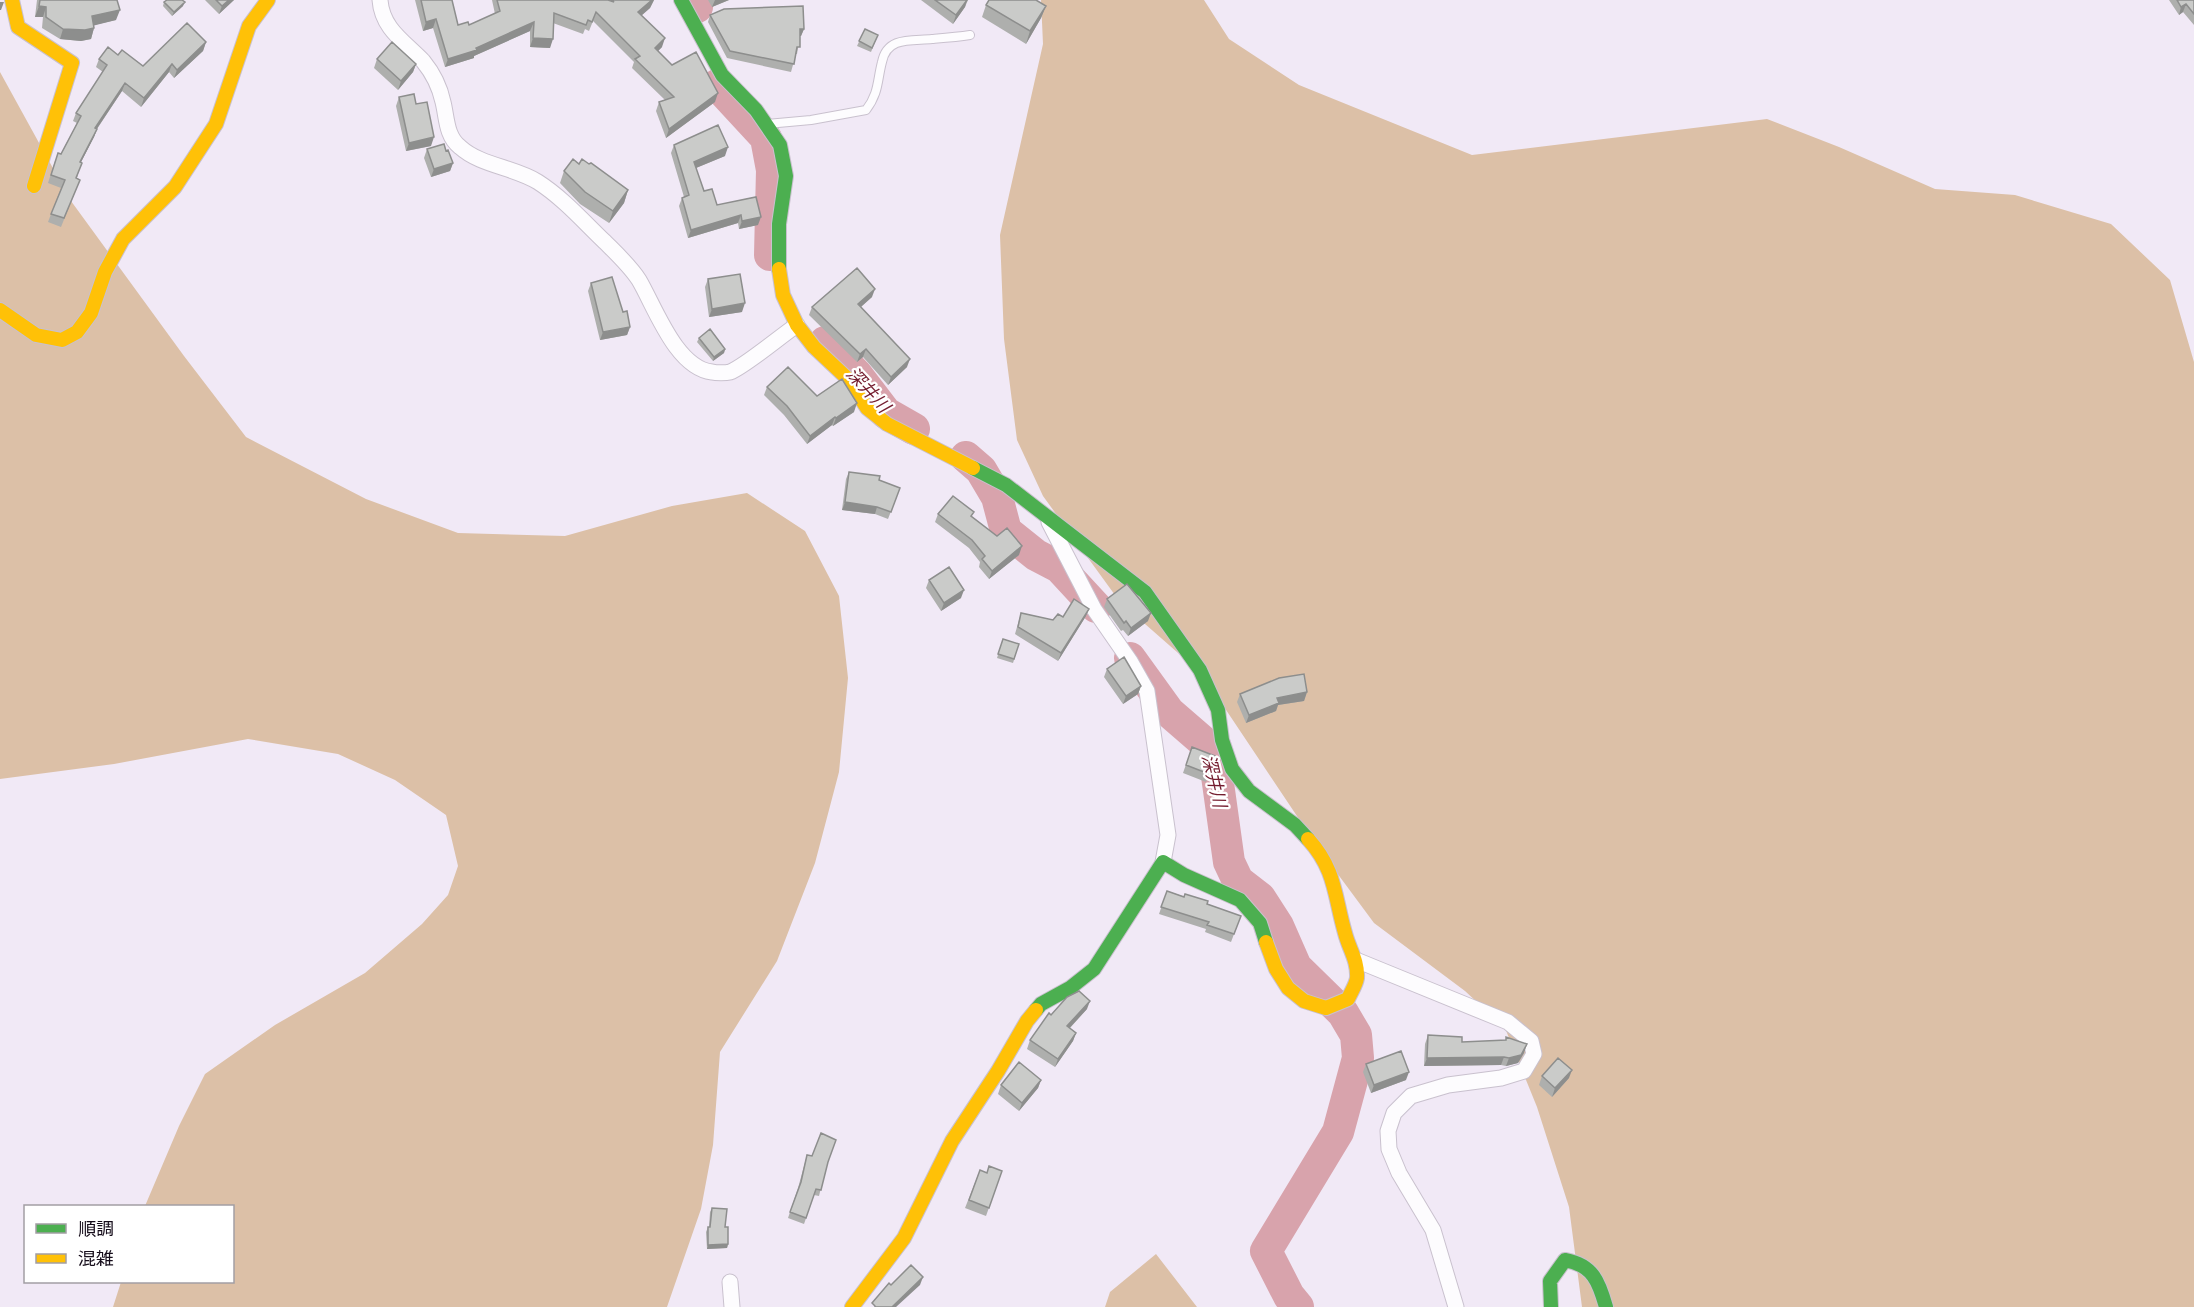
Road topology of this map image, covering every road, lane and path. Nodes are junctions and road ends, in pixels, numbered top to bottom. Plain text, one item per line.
1 (12, 0) edge
2 (268, 0) edge
3 (380, 0) edge
4 (681, 0) edge
5 (970, 36) dead end
6 (766, 124) junction
7 (34, 186) dead end
8 (0, 310) edge
9 (797, 325) junction
10 (1048, 519) junction
11 (1163, 862) junction
12 (1356, 960) junction
13 (730, 1282) dead end
14 (732, 1307) edge
15 (852, 1307) edge
16 (1456, 1307) edge
17 (1551, 1307) edge
18 (1606, 1307) edge

1 - 7 street
2 - 8 street
3 - 9 street
4 - 6 street
5 - 6 lane
6 - 9 street
9 - 10 street
10 - 11 street
10 - 12 street
11 - 12 street
11 - 15 street
12 - 16 street
13 - 14 street
17 - 18 street

